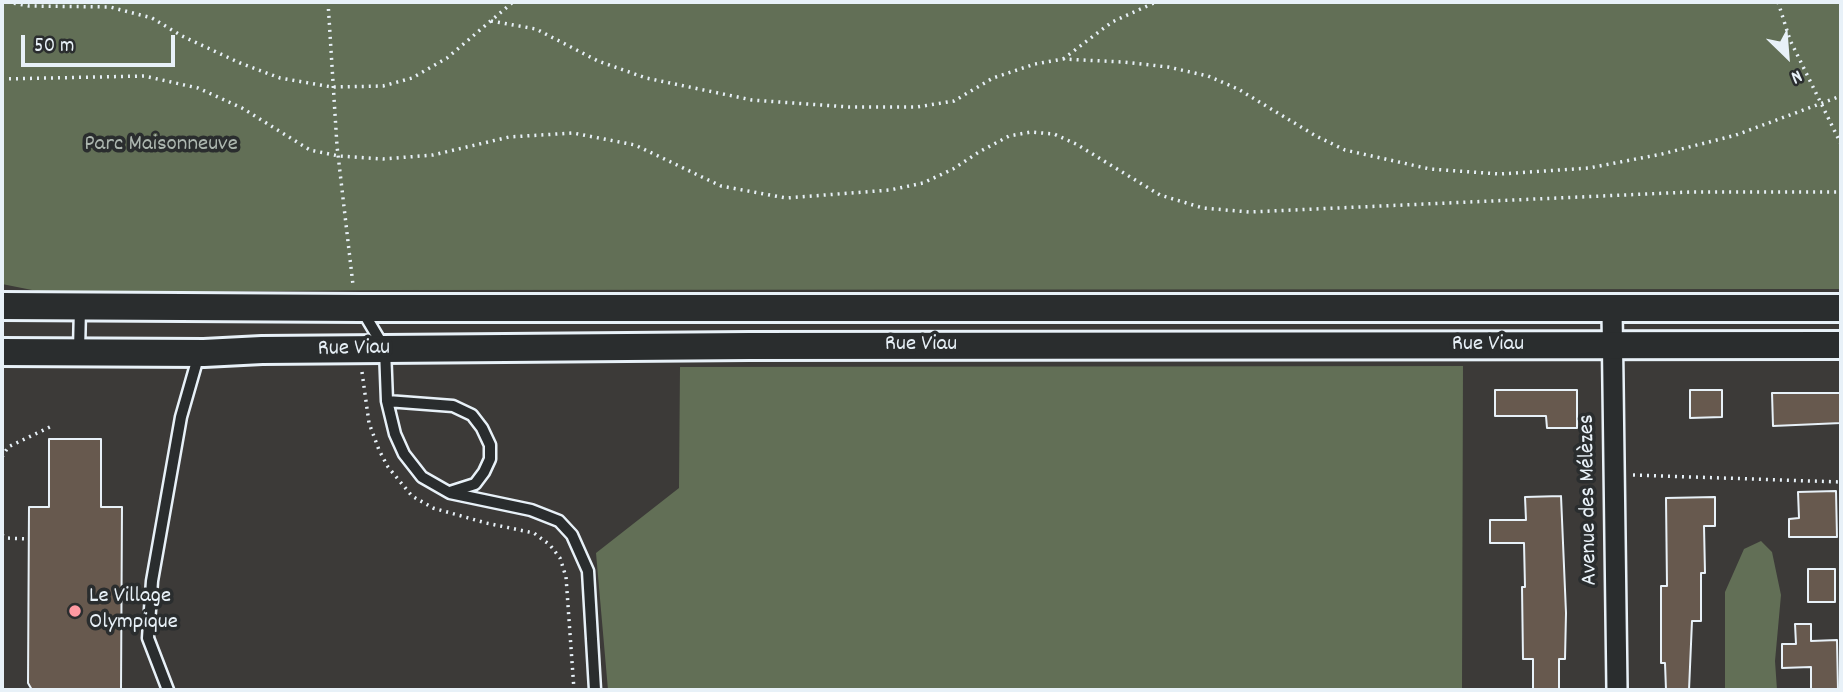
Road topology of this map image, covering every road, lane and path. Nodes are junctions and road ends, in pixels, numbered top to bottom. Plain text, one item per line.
1 (7, 2) edge
2 (328, 2) edge
3 (513, 2) edge
4 (1156, 2) edge
5 (1778, 2) edge
6 (491, 21) junction
7 (1063, 59) junction
8 (2, 79) edge
9 (332, 87) junction
10 (1841, 96) edge
11 (1820, 103) junction
12 (1841, 144) edge
13 (339, 156) junction
14 (1841, 192) edge
15 (357, 300) junction
16 (2, 306) edge
17 (80, 306) junction
18 (1841, 308) edge
19 (1612, 309) junction
20 (1841, 345) edge
21 (1612, 346) junction
22 (385, 349) junction
23 (2, 352) edge
24 (79, 352) junction
25 (204, 353) junction
26 (363, 384) dead end
27 (387, 401) junction
28 (51, 426) dead end
29 (2, 457) edge
30 (1615, 474) junction
31 (1841, 482) edge
32 (450, 492) junction
33 (2, 535) edge
34 (29, 539) dead end
35 (2, 685) edge
36 (3, 690) edge
37 (168, 690) edge
38 (574, 690) edge
39 (595, 690) edge
40 (1617, 690) edge

1 - 9 path
2 - 9 path
3 - 6 path
4 - 7 path
5 - 11 path
6 - 7 path
6 - 9 path
7 - 11 path
8 - 13 path
9 - 13 path
10 - 11 path
11 - 12 path
13 - 14 path
13 - 15 path
15 - 17 main road, Rue Viau
15 - 19 main road, Rue Viau
15 - 22 lane
16 - 17 main road, Rue Viau
17 - 24 lane
18 - 19 main road, Rue Viau
19 - 21 street, Avenue des Mélèzes
20 - 21 main road, Rue Viau
21 - 22 main road, Rue Viau
21 - 30 street, Avenue des Mélèzes
22 - 25 main road, Rue Viau
22 - 27 lane
23 - 24 main road, Rue Viau
24 - 25 main road, Rue Viau
25 - 37 lane
26 - 38 path
27 - 32 lane
27 - 32 lane
28 - 29 path
30 - 31 path
30 - 40 street, Avenue des Mélèzes
32 - 39 lane
33 - 34 path
35 - 36 path

